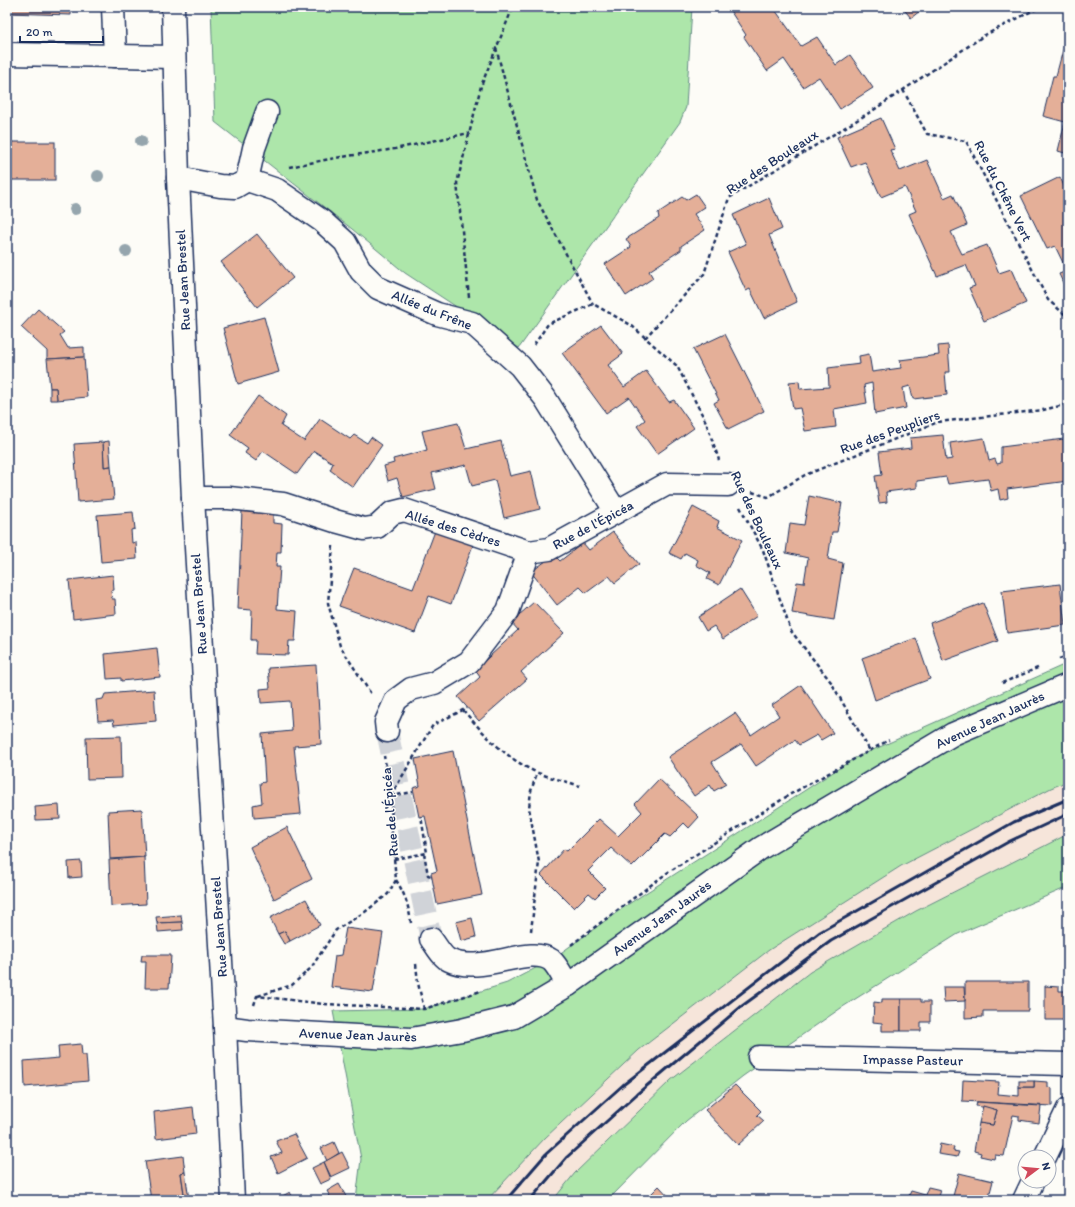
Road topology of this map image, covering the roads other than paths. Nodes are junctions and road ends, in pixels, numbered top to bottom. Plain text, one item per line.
1 (113, 7) edge
2 (173, 7) edge
3 (7, 54) edge
4 (115, 56) junction
5 (173, 57) junction
6 (267, 112) dead end
7 (178, 178) junction
8 (256, 183) junction
9 (728, 485) road end
10 (193, 498) junction
11 (616, 512) junction
12 (529, 552) junction
13 (1068, 684) edge
14 (387, 731) tunnel mouth
15 (431, 939) tunnel mouth
16 (568, 985) junction
17 (225, 1027) junction
18 (759, 1057) dead end
19 (1068, 1064) edge
20 (1068, 1109) edge
21 (1049, 1149) edge
22 (1029, 1189) edge
23 (233, 1200) edge
24 (1024, 1200) edge

1 - 4 street
2 - 5 street, Rue Jean Brestel
3 - 4 street
4 - 5 street
5 - 7 street, Rue Jean Brestel
6 - 8 street
7 - 8 street
7 - 10 street, Rue Jean Brestel
8 - 11 street, Allée du Frêne
9 - 11 street, Rue de l'Épicéa
10 - 12 street, Allée des Cèdres
10 - 17 street, Rue Jean Brestel
11 - 12 street, Rue de l'Épicéa
12 - 14 street
13 - 16 street, Avenue Jean Jaurès
15 - 16 street
16 - 17 street, Avenue Jean Jaurès
17 - 23 street, Rue Jean Brestel
18 - 19 street, Impasse Pasteur
20 - 21 street
22 - 24 street

